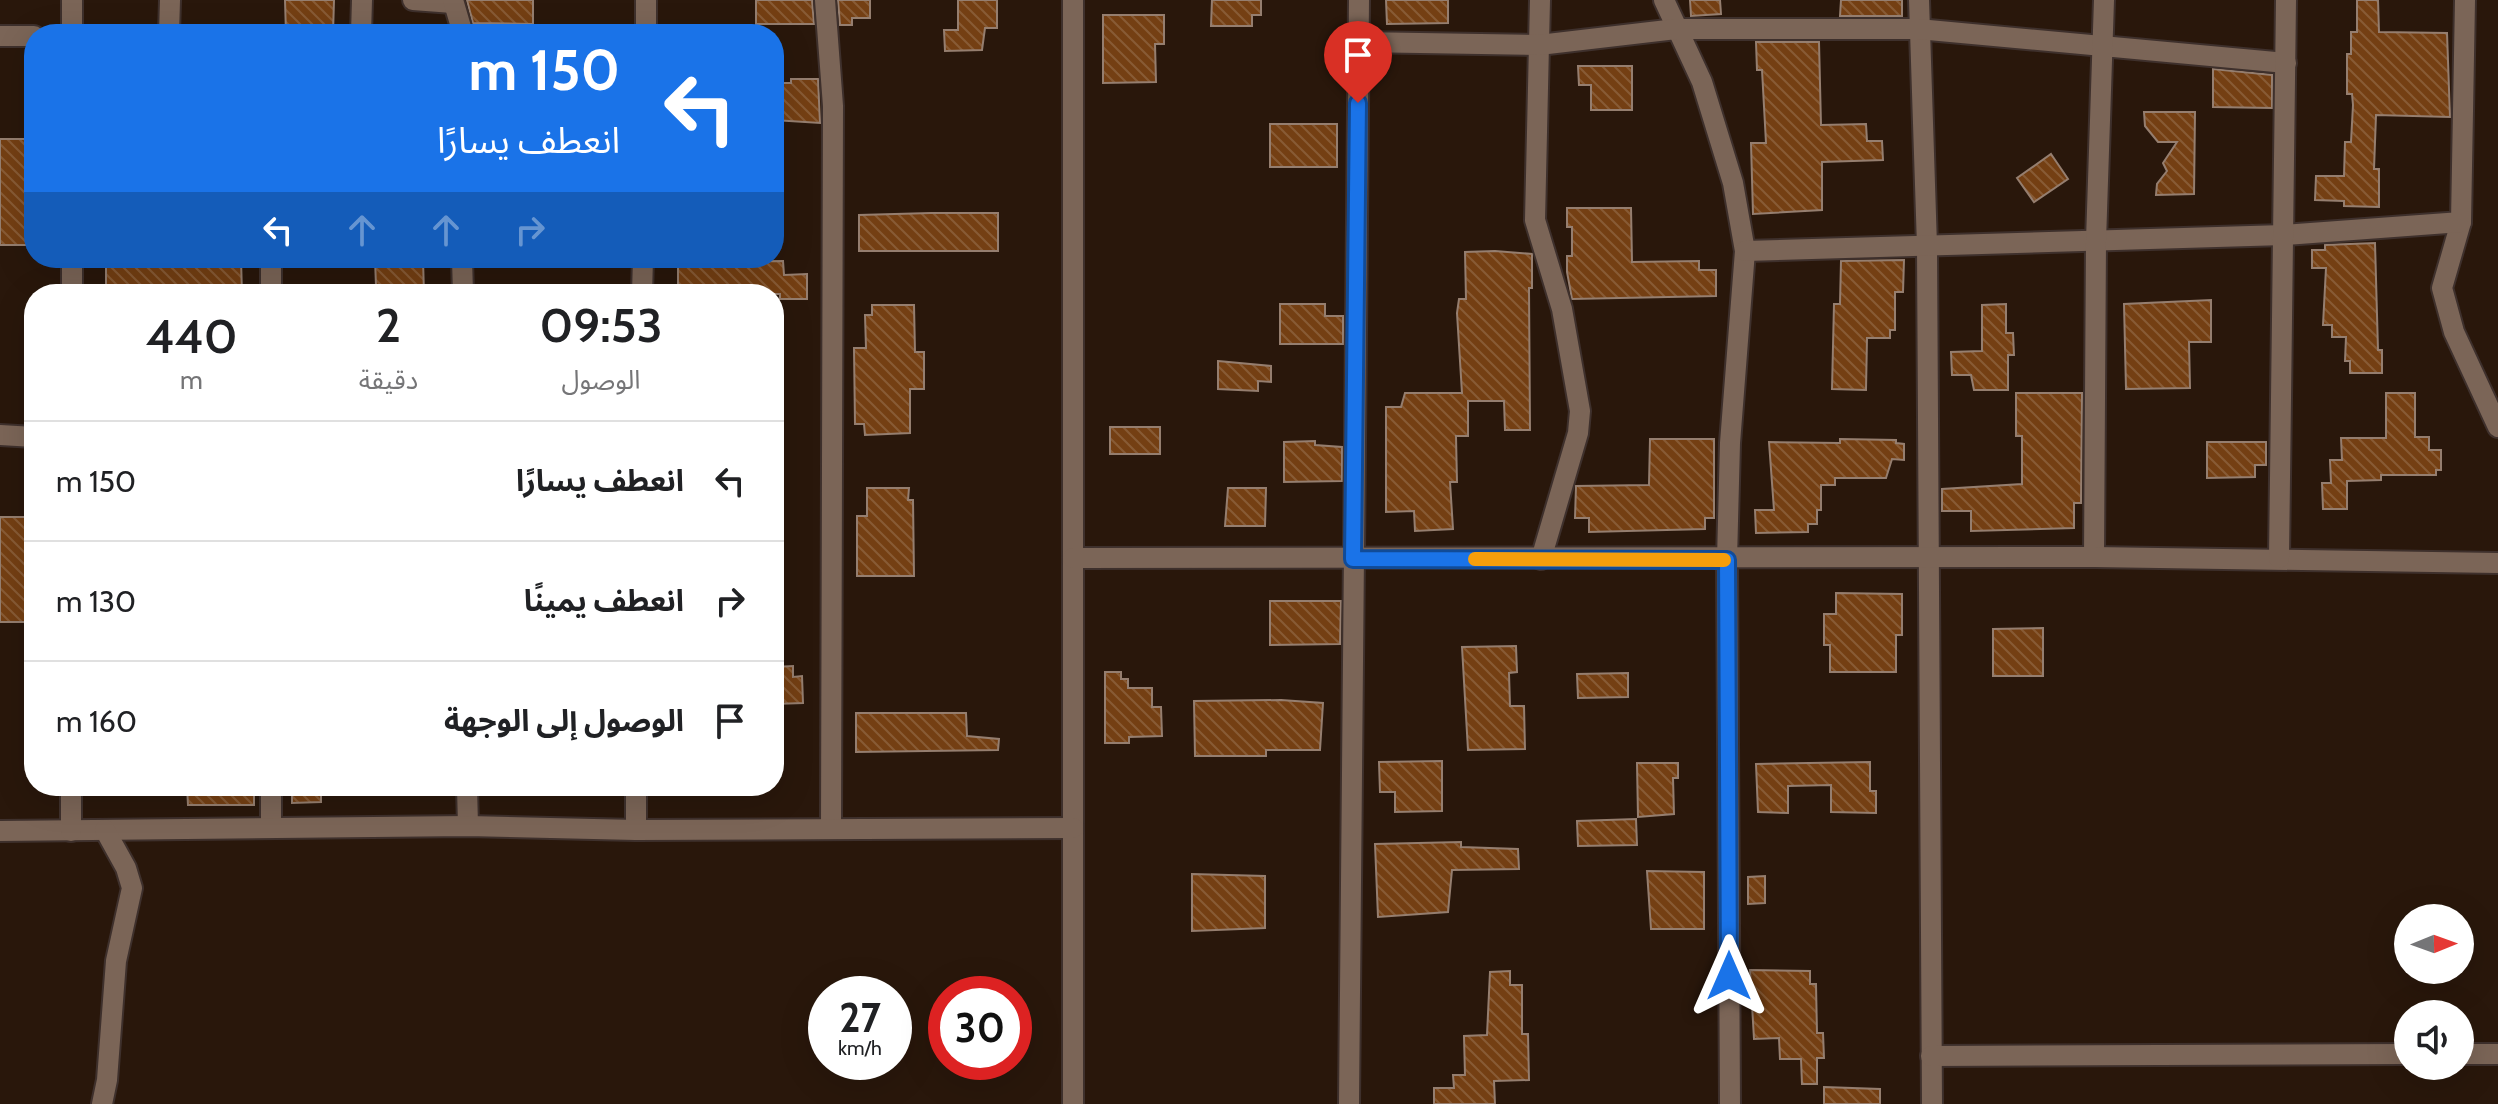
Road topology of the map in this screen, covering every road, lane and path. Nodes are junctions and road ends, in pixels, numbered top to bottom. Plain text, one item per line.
1 (72, 0) edge
2 (170, 0) edge
3 (362, 0) edge
4 (413, 0) edge
5 (646, 0) edge
6 (825, 0) edge
7 (1073, 0) edge
8 (1359, 0) edge
9 (1540, 0) edge
10 (1664, 0) edge
11 (1919, 0) edge
12 (2104, 0) edge
13 (2286, 0) edge
14 (2465, 0) edge
15 (453, 2) edge
16 (72, 24) edge
17 (169, 24) edge
18 (361, 24) edge
19 (460, 24) edge
20 (646, 24) edge
21 (1676, 29) junction
22 (1918, 29) junction
23 (0, 36) edge
24 (24, 36) edge
25 (1359, 42) junction
26 (1539, 45) junction
27 (2104, 48) junction
28 (2286, 63) junction
29 (2461, 222) junction
30 (2284, 235) junction
31 (2096, 241) junction
32 (1927, 246) junction
33 (1745, 251) junction
34 (2498, 427) edge
35 (0, 435) edge
36 (24, 436) edge
37 (1929, 557) junction
38 (2094, 557) junction
39 (1073, 558) junction
40 (2279, 558) junction
41 (1353, 559) junction
42 (1541, 559) junction
43 (1727, 560) junction
44 (2498, 563) edge
45 (71, 796) edge
46 (271, 796) edge
47 (467, 796) edge
48 (636, 796) edge
49 (468, 826) junction
50 (271, 828) junction
51 (1073, 828) junction
52 (831, 829) junction
53 (105, 830) junction
54 (636, 830) junction
55 (0, 831) edge
56 (71, 831) junction
57 (2394, 1054) edge
58 (2474, 1054) edge
59 (2498, 1054) edge
60 (1931, 1056) junction
61 (102, 1104) edge
62 (1073, 1104) edge
63 (1349, 1104) edge
64 (1730, 1104) edge
65 (1932, 1104) edge

1 - 16 street
2 - 17 street
3 - 18 street
4 - 15 street
5 - 20 street
6 - 52 street
7 - 39 street
8 - 25 street
9 - 26 street
10 - 21 street
11 - 22 street
12 - 27 street
13 - 28 street
14 - 29 street
15 - 19 street
21 - 22 street
21 - 26 street
21 - 33 street
22 - 27 street
22 - 32 street
23 - 24 street
25 - 26 street
25 - 41 street
26 - 42 street
27 - 28 street
27 - 31 street
28 - 30 street
29 - 30 street
29 - 34 street
30 - 31 street
30 - 40 street
31 - 32 street
31 - 38 street
32 - 33 street
32 - 37 street
33 - 43 street
35 - 36 street
37 - 38 street
37 - 43 street
37 - 60 street
38 - 40 street
39 - 41 street
39 - 51 street
40 - 44 street
41 - 42 street
41 - 63 street
42 - 43 street
43 - 64 street
45 - 56 street
46 - 50 street
47 - 49 street
48 - 54 street
49 - 50 street
49 - 54 street
50 - 53 street
51 - 52 street
51 - 62 street
52 - 54 street
53 - 56 street
53 - 61 street
55 - 56 street
57 - 60 street
58 - 59 street
60 - 65 street

